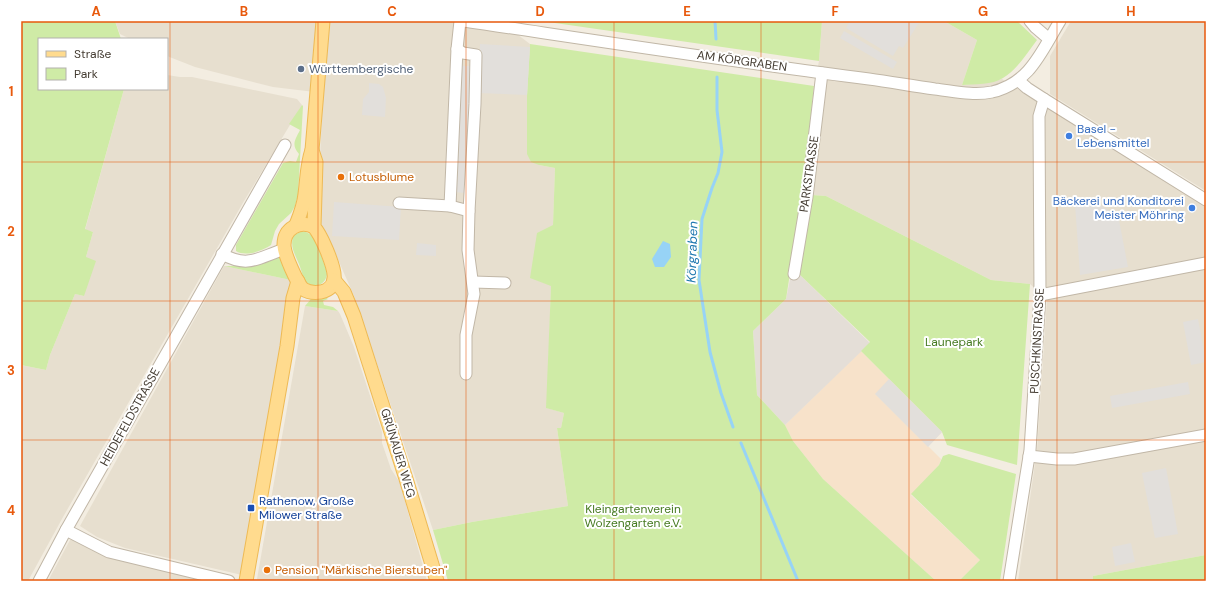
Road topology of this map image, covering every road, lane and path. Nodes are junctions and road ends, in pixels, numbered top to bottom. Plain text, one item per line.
1 (323, 21) edge
2 (460, 21) edge
3 (464, 21) edge
4 (1030, 21) edge
5 (1060, 21) edge
6 (1049, 38) junction
7 (457, 49) junction
8 (822, 73) junction
9 (1019, 81) junction
10 (1044, 100) junction
11 (285, 145) dead end
12 (312, 150) junction
13 (1206, 200) edge
14 (399, 203) dead end
15 (450, 206) junction
16 (469, 211) junction
17 (296, 225) junction
18 (314, 227) junction
19 (284, 249) junction
20 (222, 254) junction
21 (1206, 263) edge
22 (794, 274) dead end
23 (334, 280) junction
24 (298, 281) junction
25 (473, 282) junction
26 (505, 283) dead end
27 (325, 291) junction
28 (309, 293) junction
29 (1040, 295) junction
30 (356, 325) junction
31 (287, 346) junction
32 (466, 374) dead end
33 (1206, 435) edge
34 (1029, 456) junction
35 (66, 530) junction
36 (39, 581) edge
37 (229, 581) edge
38 (246, 581) edge
39 (437, 581) edge
40 (1009, 581) edge

1 - 12 main road
2 - 7 street
3 - 8 street, AM KÖRGRABEN
4 - 6 street
5 - 6 street
6 - 9 street
7 - 15 street
7 - 16 street
8 - 9 street, AM KÖRGRABEN
8 - 22 street, PARKSTRASSE
9 - 10 street
10 - 13 street
10 - 29 street, PUSCHKINSTRASSE
11 - 20 street, HEIDEFELDSTRASSE
12 - 17 main road
12 - 18 main road
14 - 15 street
15 - 16 street
16 - 25 street
17 - 18 main road
17 - 19 main road
18 - 23 main road
19 - 20 street
19 - 24 main road
20 - 35 street, HEIDEFELDSTRASSE
21 - 29 street
23 - 27 main road
23 - 30 main road, GRÜNAUER WEG
24 - 28 main road
24 - 31 main road
25 - 26 street
25 - 32 street
27 - 28 main road
27 - 30 main road, GRÜNAUER WEG
28 - 31 main road
29 - 34 street, PUSCHKINSTRASSE
30 - 39 main road, GRÜNAUER WEG
31 - 38 main road
33 - 34 street
34 - 40 street, PUSCHKINSTRASSE
35 - 36 street, HEIDEFELDSTRASSE
35 - 37 street

